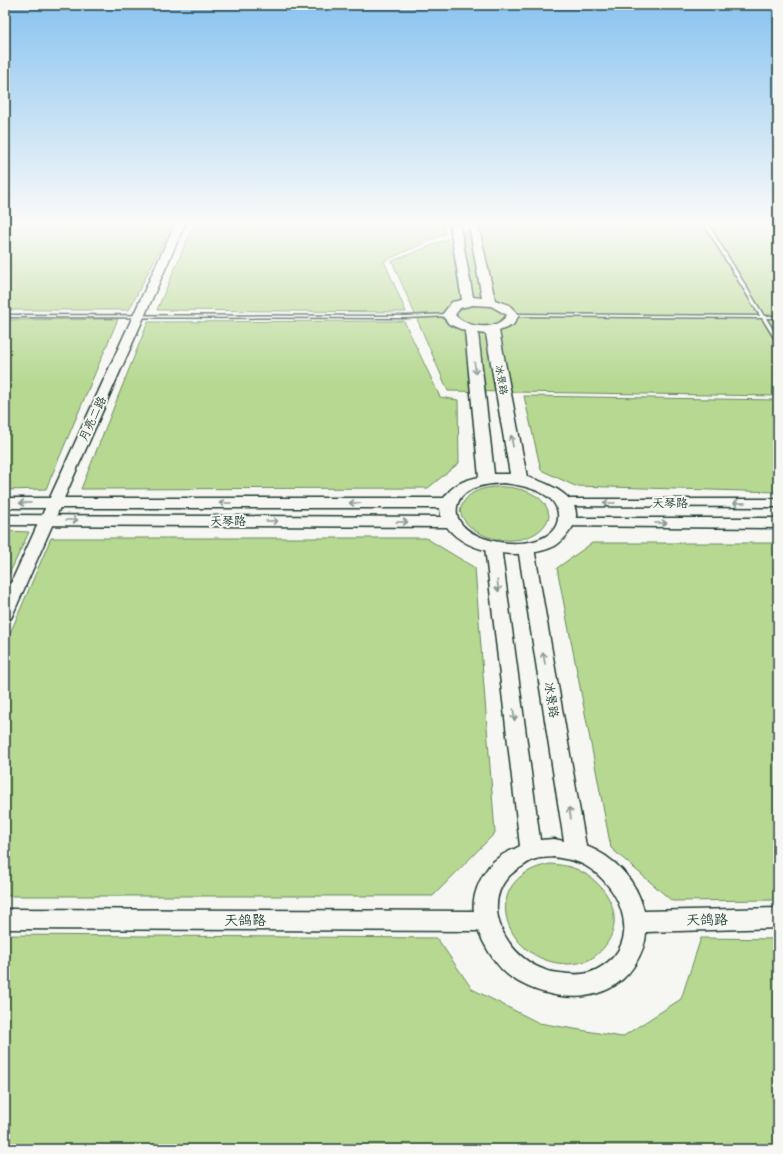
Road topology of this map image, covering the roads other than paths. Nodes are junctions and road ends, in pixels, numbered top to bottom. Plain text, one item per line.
1 (157, 278) edge
2 (464, 278) edge
3 (484, 278) edge
4 (739, 278) edge
5 (468, 302) junction
6 (489, 302) junction
7 (448, 315) junction
8 (513, 315) junction
9 (5, 316) edge
10 (140, 316) junction
11 (763, 317) junction
12 (778, 317) edge
13 (471, 329) junction
14 (492, 329) junction
15 (778, 341) edge
16 (487, 479) junction
17 (519, 479) junction
18 (5, 503) edge
19 (54, 503) junction
20 (450, 503) junction
21 (562, 503) junction
22 (778, 503) edge
23 (5, 520) edge
24 (47, 520) junction
25 (451, 522) junction
26 (566, 523) junction
27 (778, 523) edge
28 (493, 547) junction
29 (526, 548) junction
30 (5, 614) edge
31 (531, 850) junction
32 (576, 852) junction
33 (778, 918) edge
34 (5, 919) edge
35 (485, 921) junction
36 (636, 922) junction

1 - 10 street, 月亮二路
2 - 5 main road
3 - 6 main road
4 - 11 lane
5 - 6 main road
5 - 7 main road
6 - 8 main road
7 - 10 lane
7 - 13 main road
8 - 11 lane
8 - 14 main road
9 - 10 lane
10 - 19 street, 月亮二路
11 - 12 lane
11 - 15 lane
13 - 14 main road
13 -> 16 main road, 冰景路
17 -> 14 main road, 冰景路
16 - 17 main road
16 - 20 main road
17 - 21 main road
19 -> 18 main road, 天琴路
20 -> 19 main road, 天琴路
19 - 24 street, 月亮二路
20 - 25 main road
22 -> 21 street, 天琴路
21 - 26 main road
23 - 24 main road, 天琴路
24 -> 25 main road, 天琴路
24 - 30 street, 月亮二路
25 - 28 main road
26 -> 27 street, 天琴路
26 - 29 main road
28 - 29 main road
28 -> 31 street
32 -> 29 street, 冰景路
31 - 32 street
31 - 35 street
32 - 36 street
33 - 36 street, 天鸽路
34 - 35 street, 天鸽路
35 - 36 street

